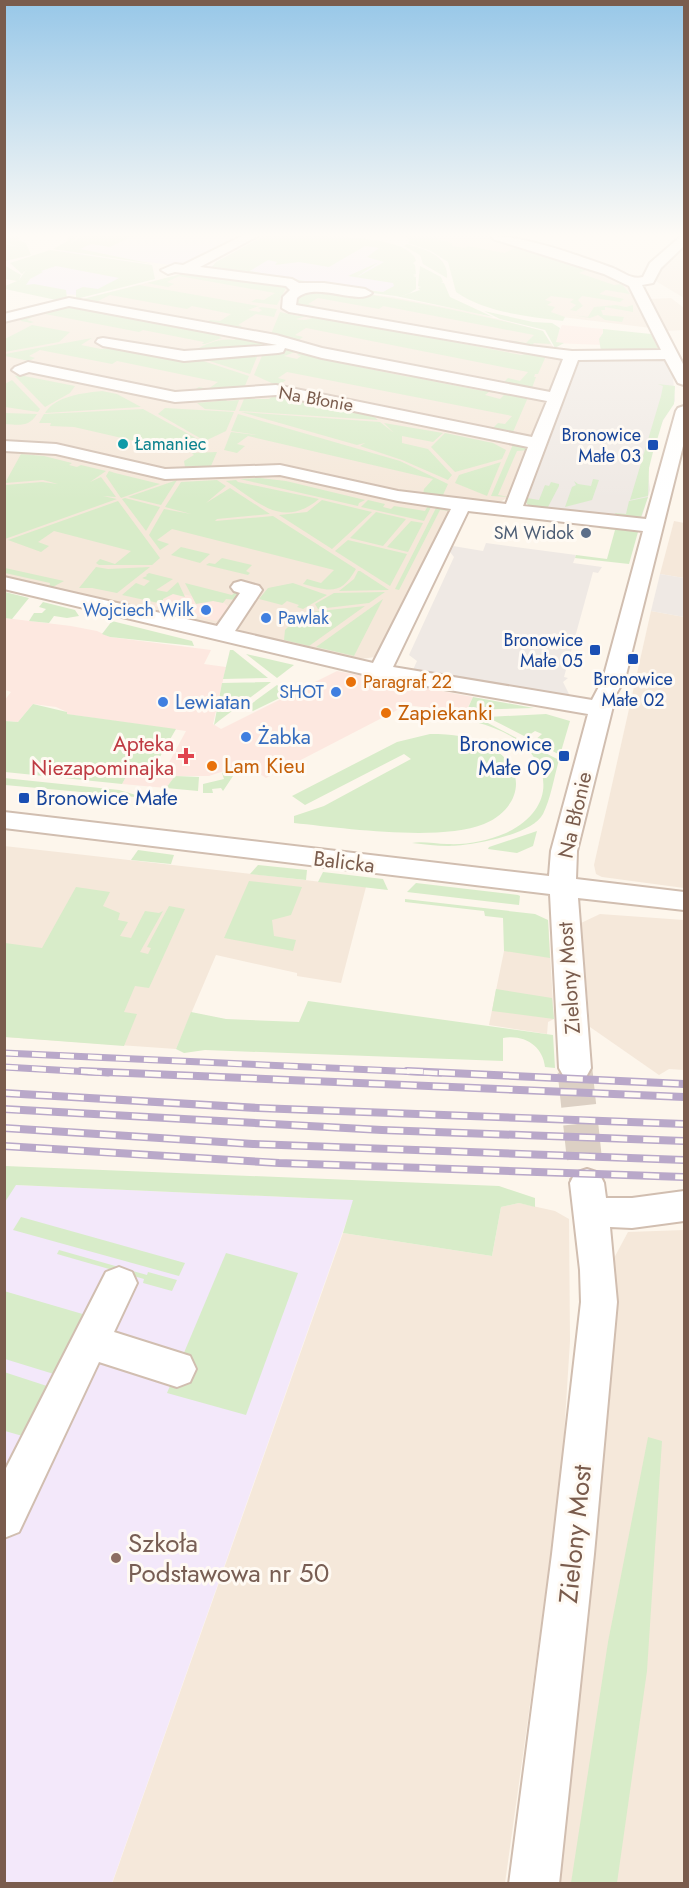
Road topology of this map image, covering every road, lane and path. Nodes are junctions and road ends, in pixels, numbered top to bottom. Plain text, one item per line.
1 (193, 324) edge
2 (379, 324) edge
3 (655, 324) edge
4 (684, 339) edge
5 (103, 342) dead end
6 (295, 347) junction
7 (667, 347) junction
8 (572, 356) junction
9 (20, 370) dead end
10 (684, 380) edge
11 (557, 398) junction
12 (684, 411) edge
13 (539, 444) junction
14 (4, 446) edge
15 (462, 505) junction
16 (513, 509) junction
17 (654, 526) junction
18 (4, 583) edge
19 (241, 587) dead end
20 (222, 634) junction
21 (380, 671) junction
22 (601, 709) junction
23 (4, 820) edge
24 (563, 888) junction
25 (684, 901) edge
26 (575, 1068) tunnel mouth
27 (684, 1206) edge
28 (119, 1283) dead end
29 (90, 1342) junction
30 (177, 1369) dead end
31 (4, 1517) edge
32 (534, 1884) edge

1 - 6 street
2 - 8 street
3 - 7 street
4 - 7 street
5 - 6 street
6 - 11 street
7 - 8 street
7 - 10 street
8 - 11 street
9 - 13 street, Na Błonie
11 - 13 street
12 - 17 street, Na Błonie
13 - 16 street
14 - 15 street
15 - 16 street
15 - 21 street
16 - 17 street
17 - 22 street, Na Błonie
18 - 20 street
19 - 20 street
20 - 21 street
21 - 22 street
22 - 24 street, Na Błonie
23 - 24 street, Balicka
24 - 25 street, Balicka
24 - 26 street, Zielony Most
27 - 32 street, Zielony Most
28 - 29 street
29 - 30 street
29 - 31 street

